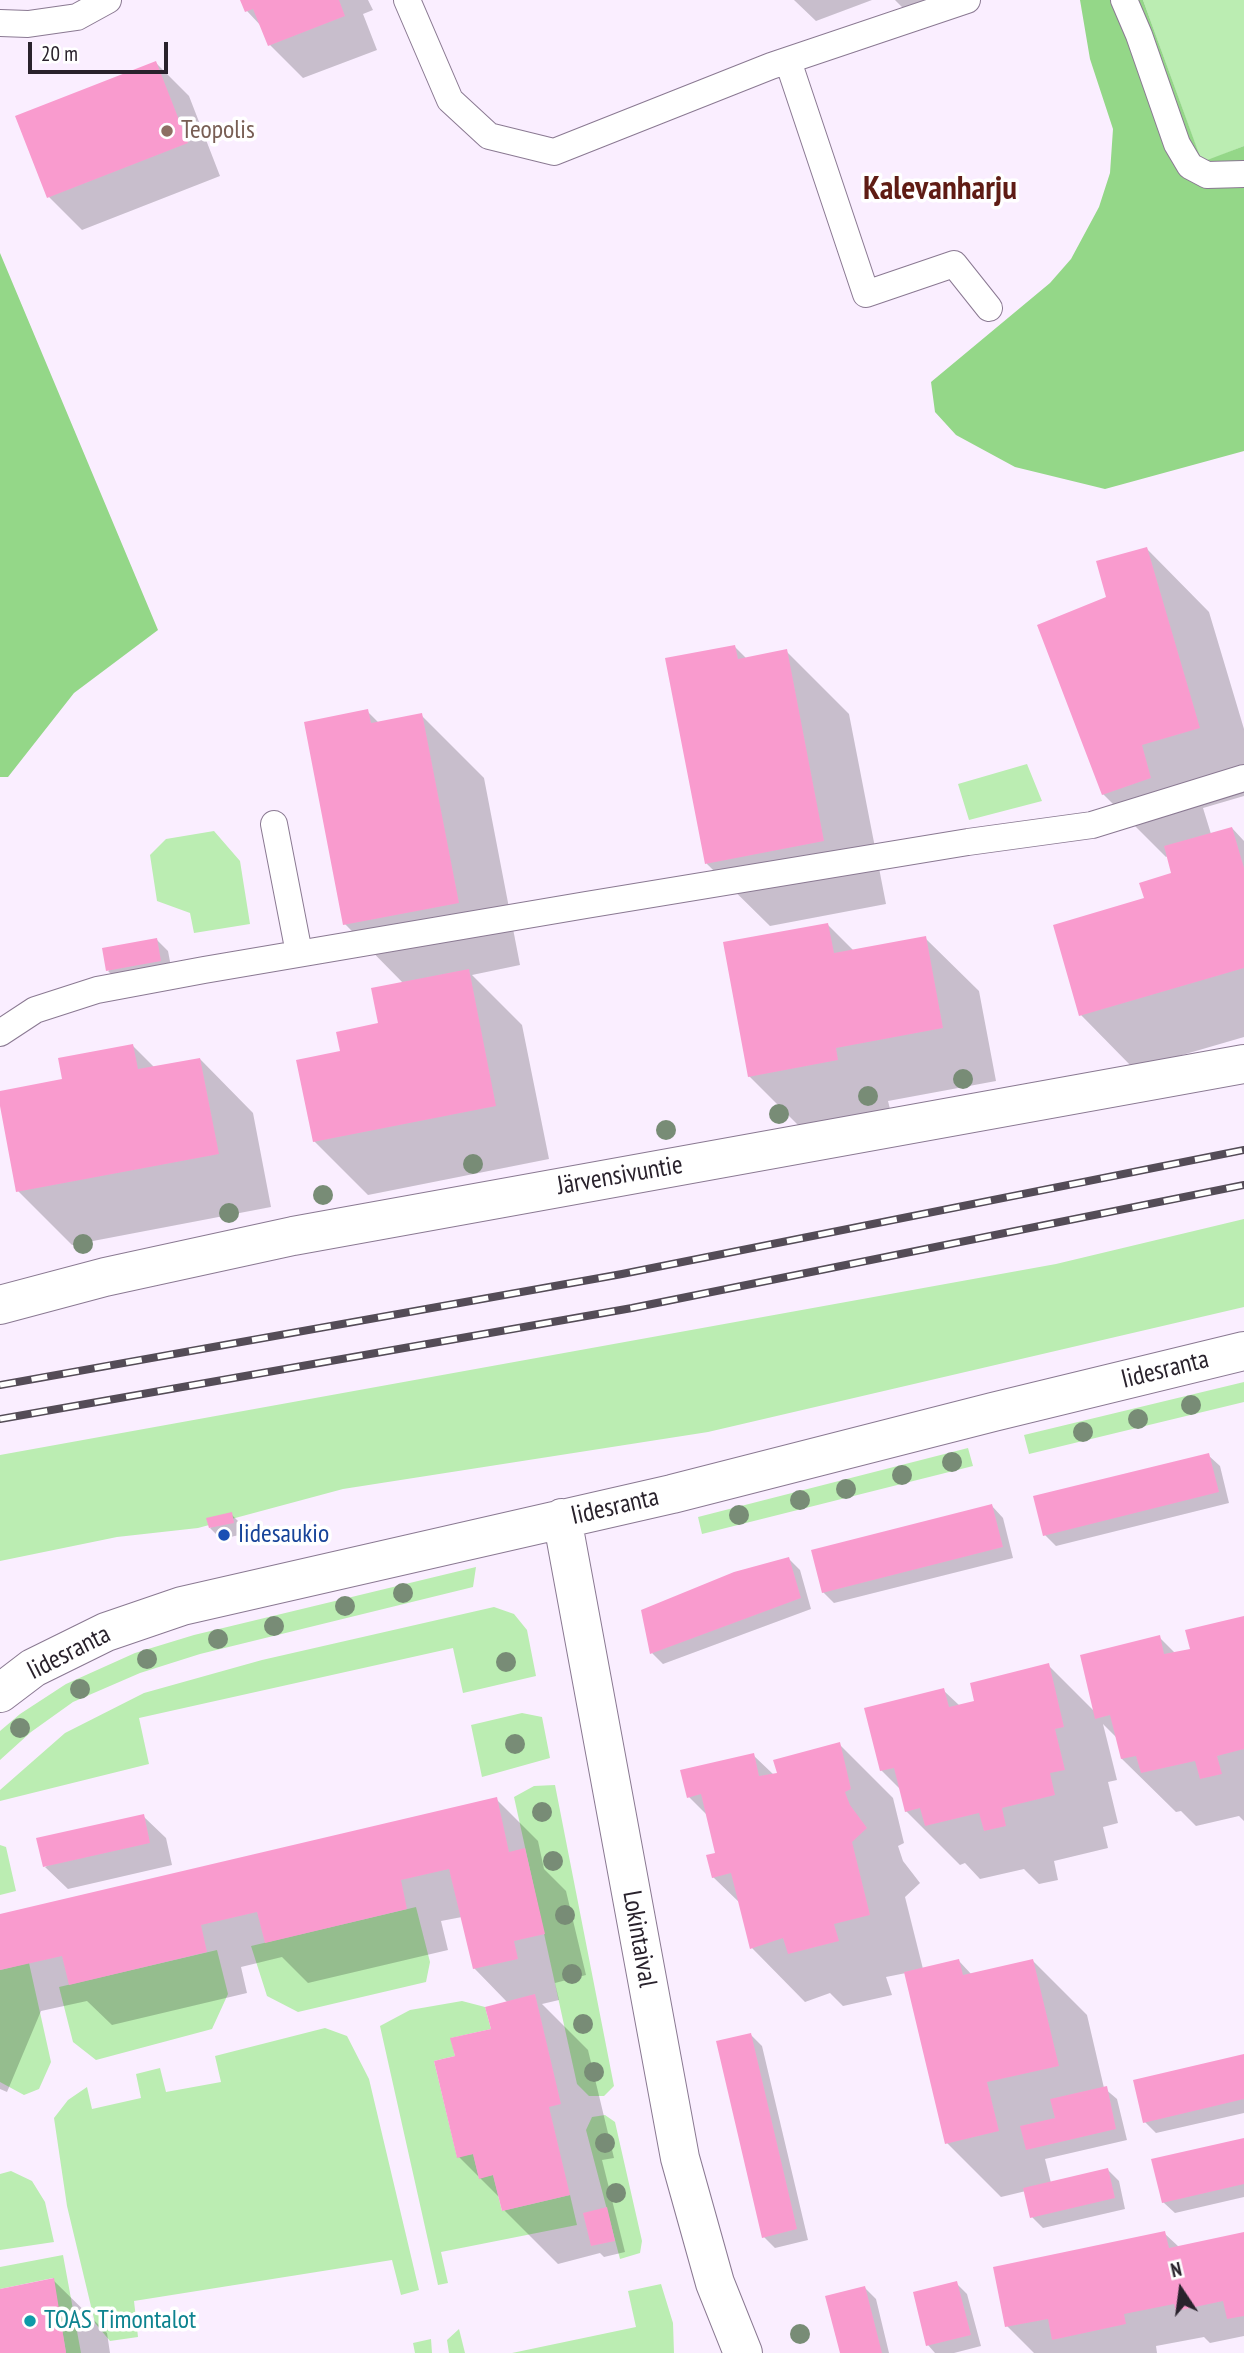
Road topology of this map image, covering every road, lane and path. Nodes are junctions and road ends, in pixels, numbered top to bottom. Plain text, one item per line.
1 (108, 0) edge
2 (407, 0) edge
3 (967, 0) edge
4 (1124, 0) edge
5 (0, 23) edge
6 (788, 61) junction
7 (1244, 174) edge
8 (989, 308) dead end
9 (1244, 778) edge
10 (274, 824) dead end
11 (299, 953) junction
12 (0, 1033) edge
13 (1244, 1064) edge
14 (0, 1305) edge
15 (1244, 1352) edge
16 (562, 1518) junction
17 (0, 1693) edge
18 (743, 2353) edge

1 - 5 lane
2 - 6 lane
3 - 6 lane
4 - 7 lane
6 - 8 lane
9 - 11 lane
10 - 11 lane
11 - 12 lane
13 - 14 main road, Järvensivuntie
15 - 16 main road, Iidesranta
16 - 17 main road, Iidesranta
16 - 18 main road, Lokintaival

